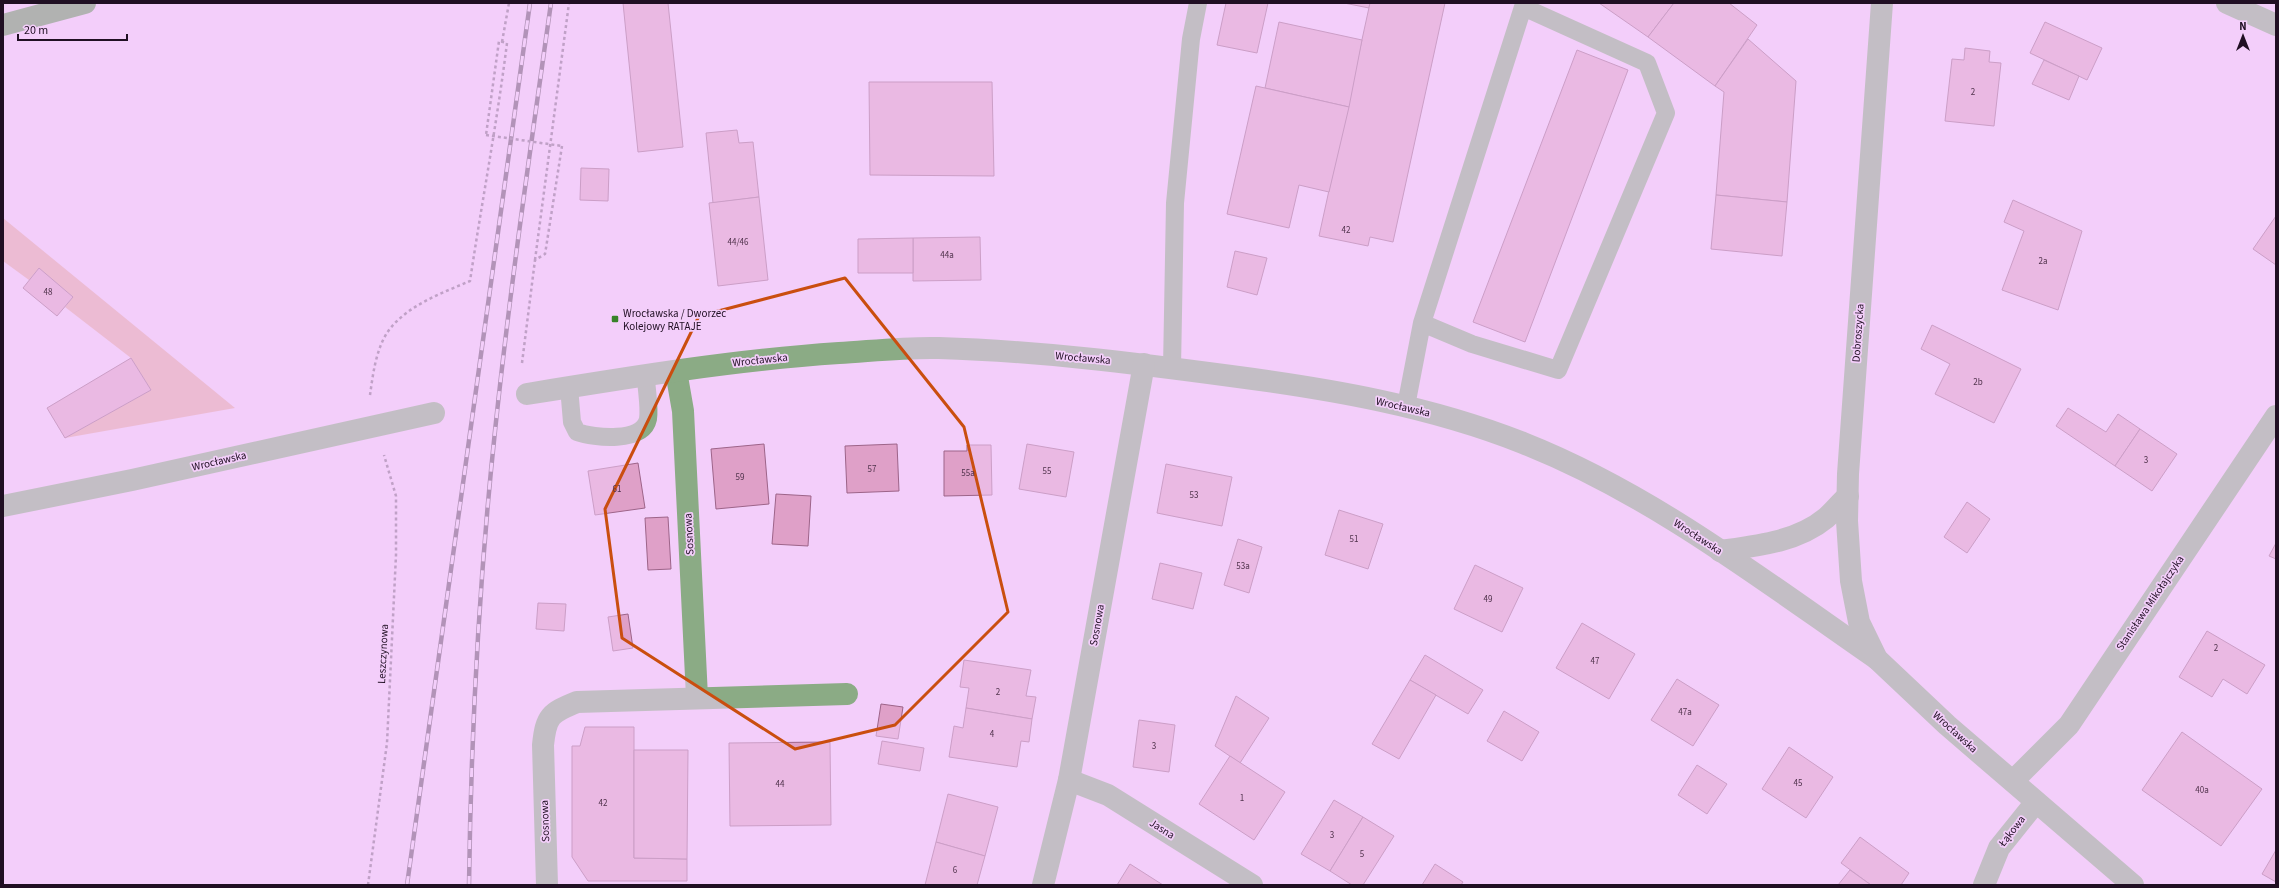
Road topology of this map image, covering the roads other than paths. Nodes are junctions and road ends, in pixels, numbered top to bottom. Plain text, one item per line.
1 (85, 3) edge
2 (1198, 3) edge
3 (1882, 3) edge
4 (2227, 3) edge
5 (1524, 5) edge
6 (3, 25) edge
7 (2276, 25) edge
8 (1422, 323) junction
9 (1144, 364) junction
10 (1172, 368) junction
11 (676, 371) junction
12 (646, 375) junction
13 (569, 388) junction
14 (527, 394) road end
15 (1406, 406) junction
16 (434, 413) dead end
17 (2276, 416) edge
18 (1848, 496) junction
19 (3, 506) edge
20 (1720, 551) junction
21 (1877, 659) junction
22 (847, 694) dead end
23 (696, 698) junction
24 (1069, 780) junction
25 (2012, 781) junction
26 (2036, 802) junction
27 (547, 885) edge
28 (1043, 885) edge
29 (1252, 885) edge
30 (1984, 885) edge
31 (2133, 885) edge

1 - 6 main road
2 - 10 lane
3 - 18 street, Dobroszycka
4 - 7 street
5 - 8 lane
5 - 8 lane
8 - 15 lane
9 - 10 street, Wrocławska
9 - 11 street, Wrocławska
9 - 24 street, Sosnowa
10 - 15 street, Wrocławska
11 - 12 street, Wrocławska
11 - 23 street, Sosnowa
12 - 13 street, Wrocławska
12 - 13 lane
13 - 14 street, Wrocławska
15 - 20 street, Wrocławska
16 - 19 street, Wrocławska
17 - 25 street, Stanisława Mikołajczyka
18 - 20 street
18 - 21 street, Dobroszycka
20 - 21 street, Wrocławska
21 - 25 street, Wrocławska
22 - 23 street, Sosnowa
23 - 27 street, Sosnowa
24 - 28 street, Sosnowa
24 - 29 street, Jasna
25 - 26 street, Wrocławska
26 - 30 street, Łąkowa
26 - 31 street, Wrocławska

